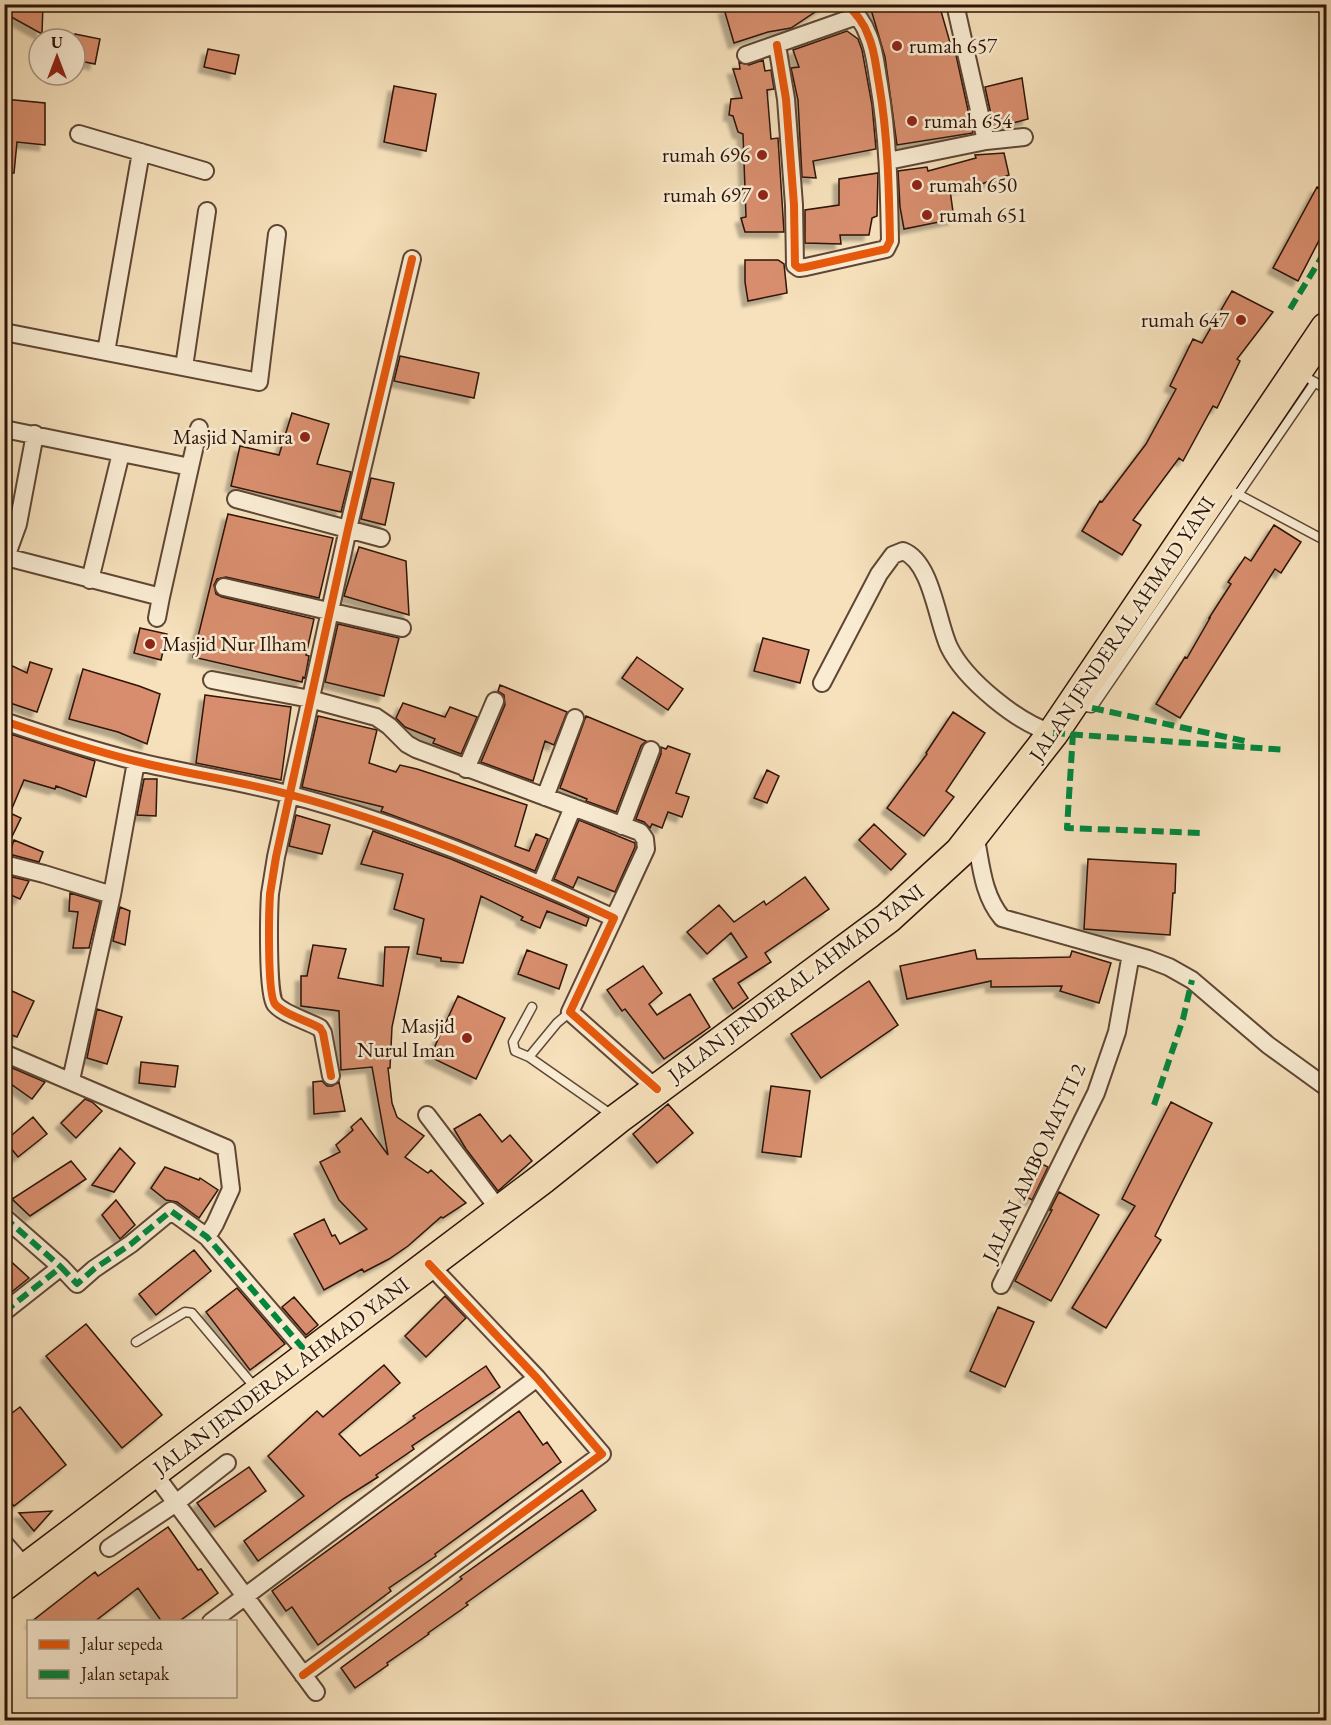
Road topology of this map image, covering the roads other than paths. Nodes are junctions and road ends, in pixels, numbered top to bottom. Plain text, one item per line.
1 (955, 4) edge
2 (852, 10) edge
3 (777, 45) junction
4 (746, 55) dead end
5 (79, 134) dead end
6 (1023, 137) dead end
7 (986, 141) junction
8 (141, 152) junction
9 (888, 161) junction
10 (205, 171) dead end
11 (207, 211) dead end
12 (278, 234) dead end
13 (412, 259) dead end
14 (1326, 328) edge
15 (4, 332) edge
16 (106, 352) junction
17 (184, 367) junction
18 (1306, 378) junction
19 (1326, 389) edge
20 (199, 428) dead end
21 (4, 429) edge
22 (35, 434) junction
23 (121, 453) junction
24 (190, 467) junction
25 (1230, 489) junction
26 (236, 499) dead end
27 (348, 529) junction
28 (381, 538) dead end
29 (1326, 542) edge
30 (5, 559) edge
31 (90, 580) junction
32 (224, 587) dead end
33 (161, 597) junction
34 (329, 612) junction
35 (157, 618) dead end
36 (402, 628) dead end
37 (212, 680) dead end
38 (822, 683) dead end
39 (310, 699) junction
40 (495, 701) dead end
41 (575, 718) dead end
42 (4, 721) edge
43 (1053, 733) junction
44 (651, 750) dead end
45 (136, 762) junction
46 (466, 769) junction
47 (290, 795) junction
48 (545, 797) junction
49 (573, 807) junction
50 (622, 826) junction
51 (975, 834) junction
52 (4, 864) edge
53 (541, 884) junction
54 (112, 896) junction
55 (614, 918) junction
56 (1131, 954) junction
57 (532, 1007) dead end
58 (570, 1012) junction
59 (530, 1057) junction
60 (7, 1058) edge
61 (331, 1076) dead end
62 (71, 1080) junction
63 (1326, 1087) edge
64 (657, 1089) junction
65 (427, 1116) dead end
66 (617, 1119) junction
67 (500, 1211) junction
68 (4, 1217) edge
69 (207, 1237) junction
70 (429, 1264) junction
71 (61, 1267) junction
72 (1001, 1285) dead end
73 (4, 1312) edge
74 (136, 1342) dead end
75 (308, 1354) junction
76 (537, 1378) junction
77 (259, 1392) junction
78 (226, 1463) dead end
79 (153, 1472) junction
80 (176, 1503) junction
81 (4, 1543) edge
82 (109, 1548) dead end
83 (15, 1576) edge
84 (245, 1597) junction
85 (214, 1620) edge
86 (303, 1675) junction
87 (316, 1692) dead end

1 - 7 street
2 - 3 street
2 - 9 street
3 - 4 street
3 - 9 street
5 - 8 street
6 - 7 street
7 - 9 street
8 - 10 street
8 - 16 street
11 - 17 street
12 - 17 street
13 - 27 street
14 - 18 highway, JALAN JENDERAL AHMAD YANI
15 - 16 street
16 - 17 street
18 - 19 lane
18 - 25 highway, JALAN JENDERAL AHMAD YANI
20 - 24 street
21 - 22 street
22 - 23 street
22 - 30 street
23 - 24 street
23 - 31 street
24 - 33 street
25 - 29 lane
25 - 43 highway, JALAN JENDERAL AHMAD YANI
26 - 27 street
27 - 28 street
27 - 34 street
30 - 31 street
31 - 33 street
32 - 34 street
33 - 35 street
34 - 36 street
34 - 39 street
37 - 39 street
38 - 43 street
39 - 46 street
39 - 47 street
40 - 46 street
41 - 48 street
42 - 45 street
43 - 51 highway, JALAN JENDERAL AHMAD YANI
44 - 50 street
45 - 47 street
45 - 54 street
46 - 48 street
47 - 53 street
47 - 61 street
48 - 49 street
49 - 50 street
49 - 53 street
50 - 55 street
51 - 56 street
51 - 64 highway, JALAN JENDERAL AHMAD YANI
52 - 54 street
53 - 55 street
54 - 62 street
55 - 58 street
56 - 63 street
56 - 72 street, JALAN AMBO MATTI 2
57 - 59 lane
58 - 59 lane
58 - 64 street
59 - 66 lane
60 - 62 street
62 - 69 street
64 - 66 highway, JALAN JENDERAL AHMAD YANI
65 - 67 street
66 - 67 highway, JALAN JENDERAL AHMAD YANI
67 - 70 highway, JALAN JENDERAL AHMAD YANI
68 - 71 street
69 - 71 street
69 - 75 street
70 - 75 highway, JALAN JENDERAL AHMAD YANI
70 - 76 street
71 - 73 street
74 - 77 lane
75 - 77 highway, JALAN JENDERAL AHMAD YANI
76 - 84 street
76 - 86 street
77 - 79 highway, JALAN JENDERAL AHMAD YANI
78 - 80 street
79 - 80 street
79 - 83 highway, JALAN JENDERAL AHMAD YANI
80 - 82 street
80 - 84 street
81 - 83 street
84 - 85 street
84 - 86 street
86 - 87 street

